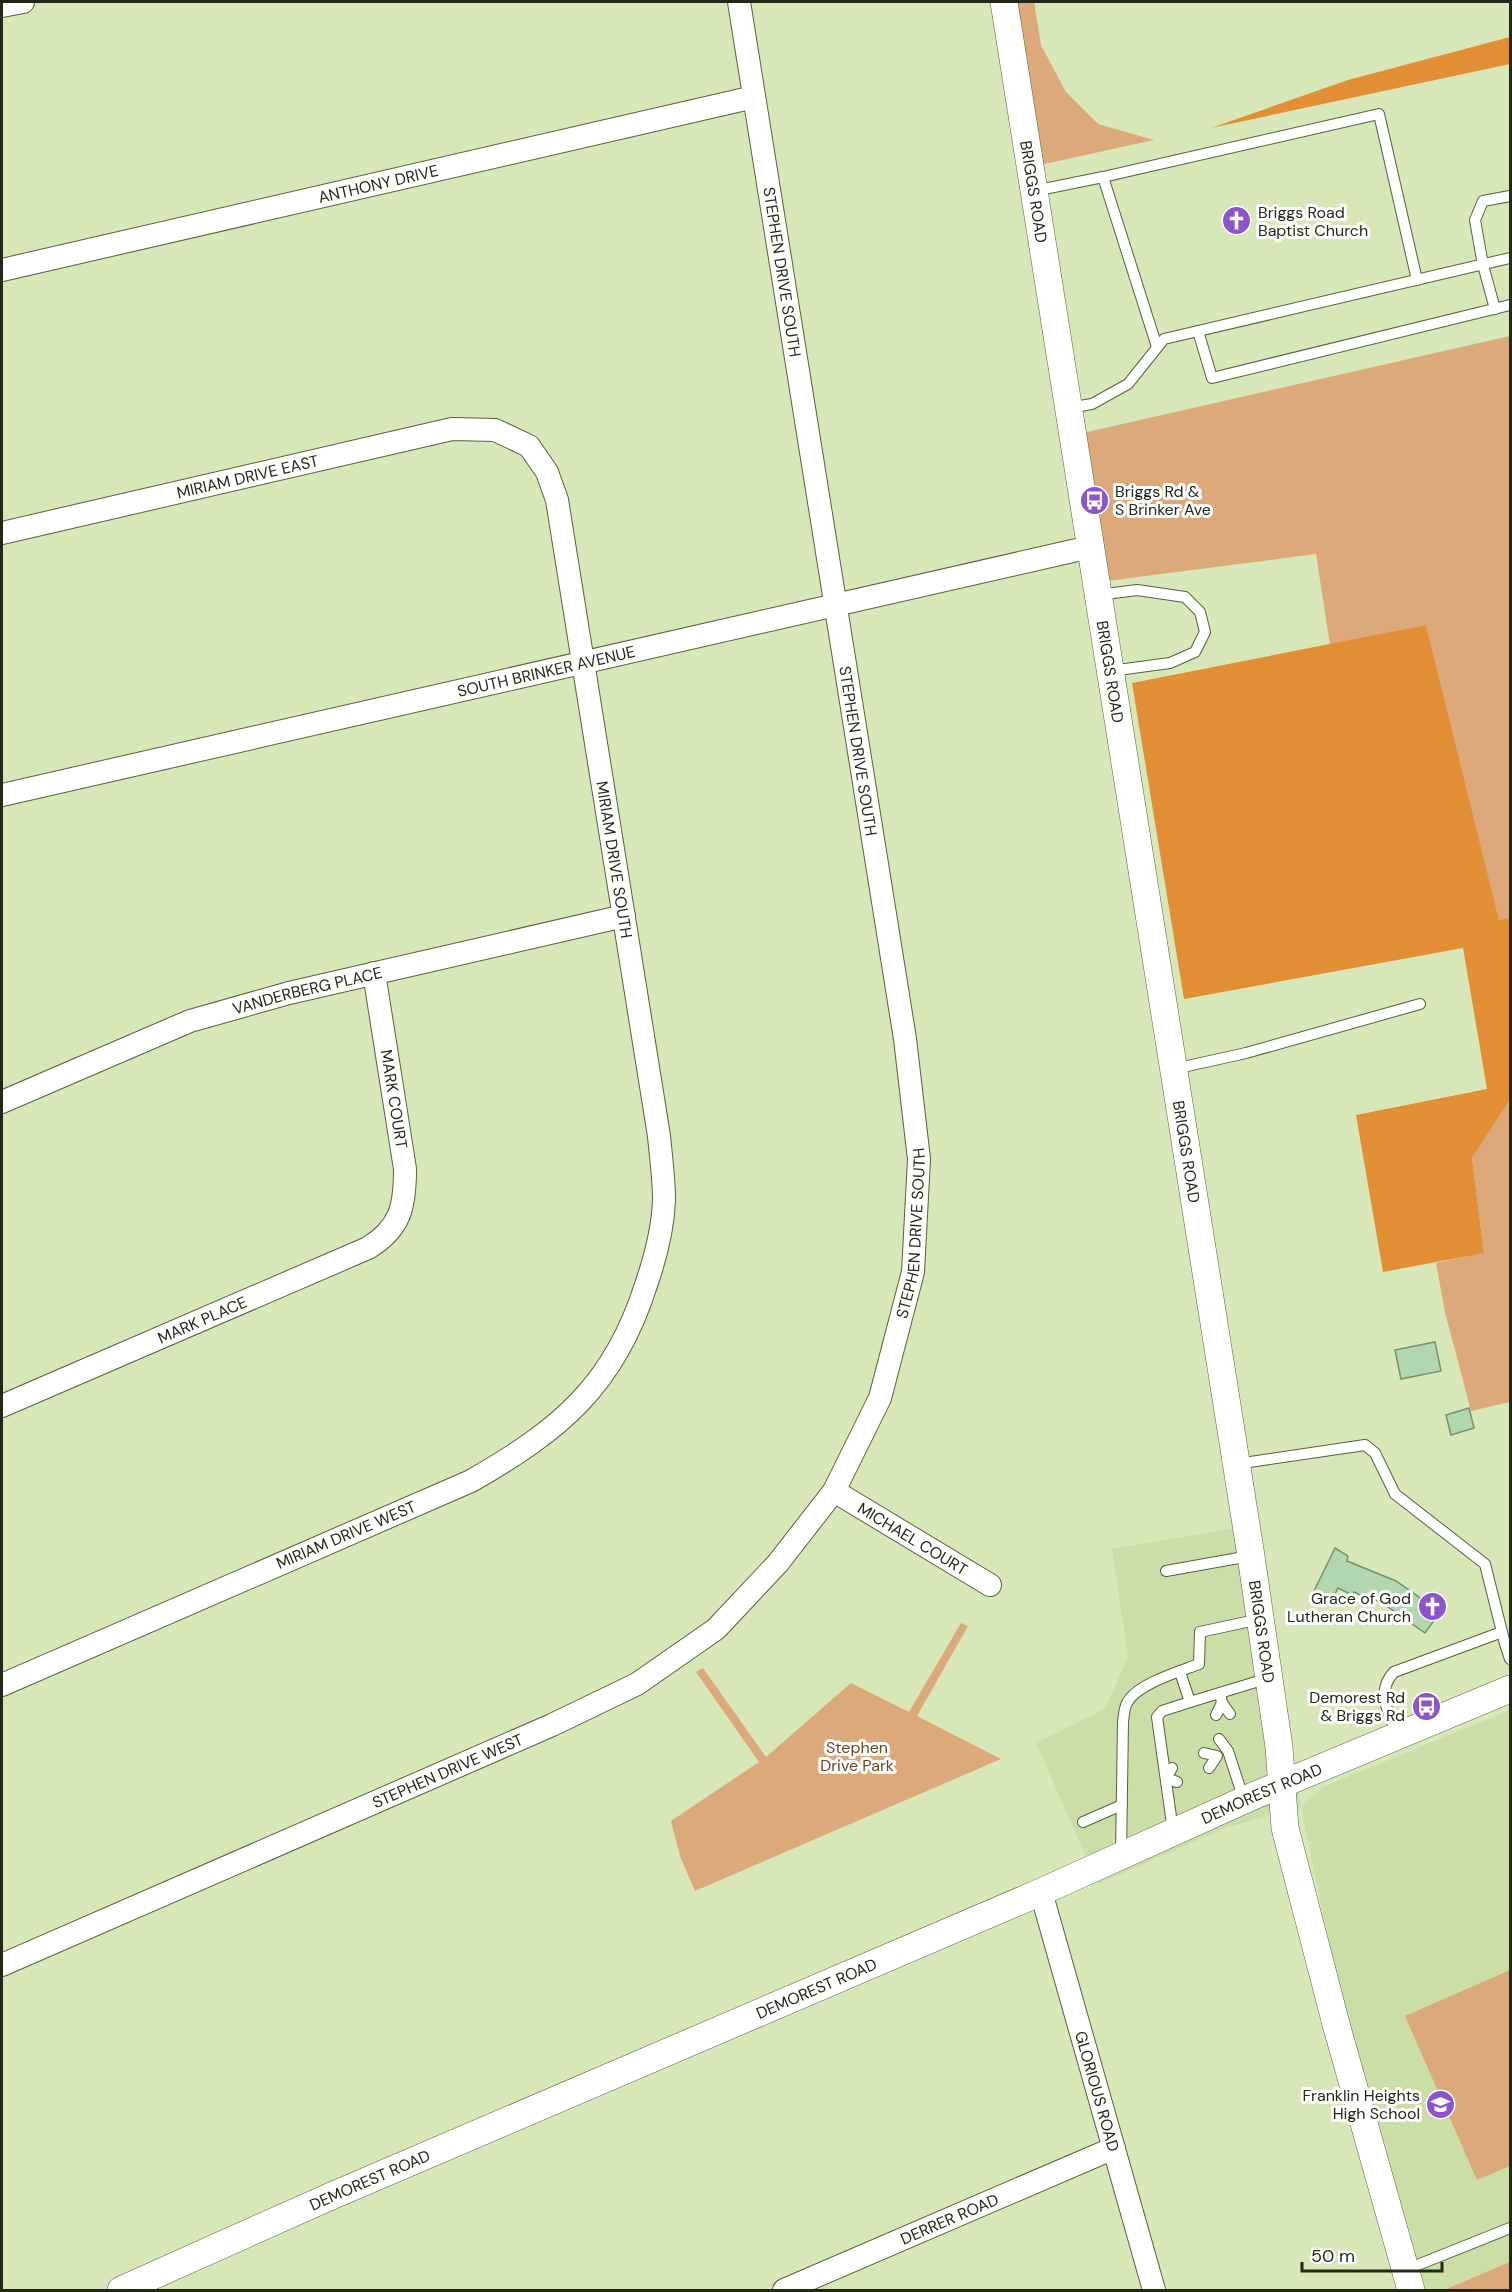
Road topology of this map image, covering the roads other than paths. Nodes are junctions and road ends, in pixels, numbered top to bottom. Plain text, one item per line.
1 (23, 2) edge
2 (739, 2) edge
3 (1004, 2) edge
4 (2, 6) edge
5 (754, 97) junction
6 (1103, 177) junction
7 (1034, 191) junction
8 (1510, 195) edge
9 (1510, 258) edge
10 (1483, 265) junction
11 (2, 270) edge
12 (1417, 280) junction
13 (1510, 305) edge
14 (1495, 309) junction
15 (1198, 331) junction
16 (1157, 347) junction
17 (1068, 408) junction
18 (495, 430) joint
19 (2, 533) edge
20 (1090, 547) junction
21 (1098, 595) junction
22 (835, 605) junction
23 (584, 662) junction
24 (1110, 671) junction
25 (2, 795) edge
26 (624, 916) junction
27 (374, 973) junction
28 (1420, 1004) dead end
29 (1173, 1069) junction
30 (2, 1102) edge
31 (395, 1224) joint
32 (637, 1316) joint
33 (2, 1406) edge
34 (1236, 1464) junction
35 (834, 1491) junction
36 (1251, 1556) junction
37 (1166, 1571) dead end
38 (990, 1585) dead end
39 (1260, 1619) junction
40 (1502, 1632) junction
41 (1510, 1659) edge
42 (1180, 1672) junction
43 (1269, 1678) junction
44 (2, 1685) edge
45 (1510, 1689) edge
46 (1221, 1698) junction
47 (1190, 1702) junction
48 (1230, 1714) dead end
49 (1216, 1715) dead end
50 (1398, 1736) junction
51 (1234, 1738) dead end
52 (1219, 1739) dead end
53 (1228, 1751) junction
54 (1204, 1753) dead end
55 (1217, 1756) junction
56 (1172, 1767) dead end
57 (1209, 1768) dead end
58 (1166, 1778) junction
59 (1177, 1782) dead end
60 (1283, 1785) junction
61 (1245, 1800) junction
62 (1122, 1804) junction
63 (1083, 1822) dead end
64 (1173, 1833) junction
65 (1121, 1856) junction
66 (1041, 1892) junction
67 (2, 1965) edge
68 (1114, 2148) junction
69 (1510, 2228) edge
70 (1408, 2280) edge
71 (121, 2290) edge
72 (784, 2290) edge
73 (1154, 2290) edge

1 - 4 street
2 - 5 street, STEPHEN DRIVE SOUTH
3 - 7 street, BRIGGS ROAD
5 - 11 street, ANTHONY DRIVE
5 - 22 street, STEPHEN DRIVE SOUTH
6 - 7 lane
6 - 12 lane
6 - 16 lane
7 - 17 street, BRIGGS ROAD
8 - 10 lane
9 - 10 lane
10 - 12 lane
10 - 14 lane
12 - 15 lane
13 - 14 lane
14 - 15 lane
15 - 16 lane
16 - 17 lane
17 - 20 street, BRIGGS ROAD
18 - 19 street, MIRIAM DRIVE EAST
18 - 23 street, MIRIAM DRIVE SOUTH
20 - 21 street, BRIGGS ROAD
20 - 22 street, SOUTH BRINKER AVENUE
21 - 24 street, BRIGGS ROAD
21 - 24 lane
22 - 23 street, SOUTH BRINKER AVENUE
22 - 35 street, STEPHEN DRIVE SOUTH
23 - 25 street, SOUTH BRINKER AVENUE
23 - 26 street, MIRIAM DRIVE SOUTH
24 - 29 street, BRIGGS ROAD
26 - 27 street, VANDERBERG PLACE
26 - 32 street, MIRIAM DRIVE SOUTH
27 - 30 street, VANDERBERG PLACE
27 - 31 street, MARK COURT
28 - 29 lane
29 - 34 street, BRIGGS ROAD
31 - 33 street, MARK PLACE
32 - 44 street, MIRIAM DRIVE WEST
34 - 36 street, BRIGGS ROAD
34 - 40 lane
35 - 38 street, MICHAEL COURT
35 - 67 street, STEPHEN DRIVE WEST
36 - 37 lane
36 - 39 street, BRIGGS ROAD
39 - 42 lane
39 - 43 street, BRIGGS ROAD
40 - 41 lane
40 - 50 lane
42 - 47 lane
42 - 62 lane
43 - 46 lane
43 - 60 street, BRIGGS ROAD
45 - 50 street, DEMOREST ROAD
46 - 47 lane
46 - 48 lane
46 - 49 lane
47 - 58 lane
50 - 60 street, DEMOREST ROAD
51 - 53 lane
52 - 53 lane
53 - 55 lane
53 - 61 lane
54 - 55 lane
55 - 57 lane
56 - 58 lane
58 - 59 lane
58 - 64 lane
60 - 61 street, DEMOREST ROAD
60 - 70 street, BRIGGS ROAD
61 - 64 street, DEMOREST ROAD
62 - 63 lane
62 - 65 lane
64 - 65 street, DEMOREST ROAD
65 - 66 street, DEMOREST ROAD
66 - 68 street, GLORIOUS ROAD
66 - 71 street, DEMOREST ROAD
68 - 72 street, DERRER ROAD
68 - 73 street, GLORIOUS ROAD
69 - 70 lane

